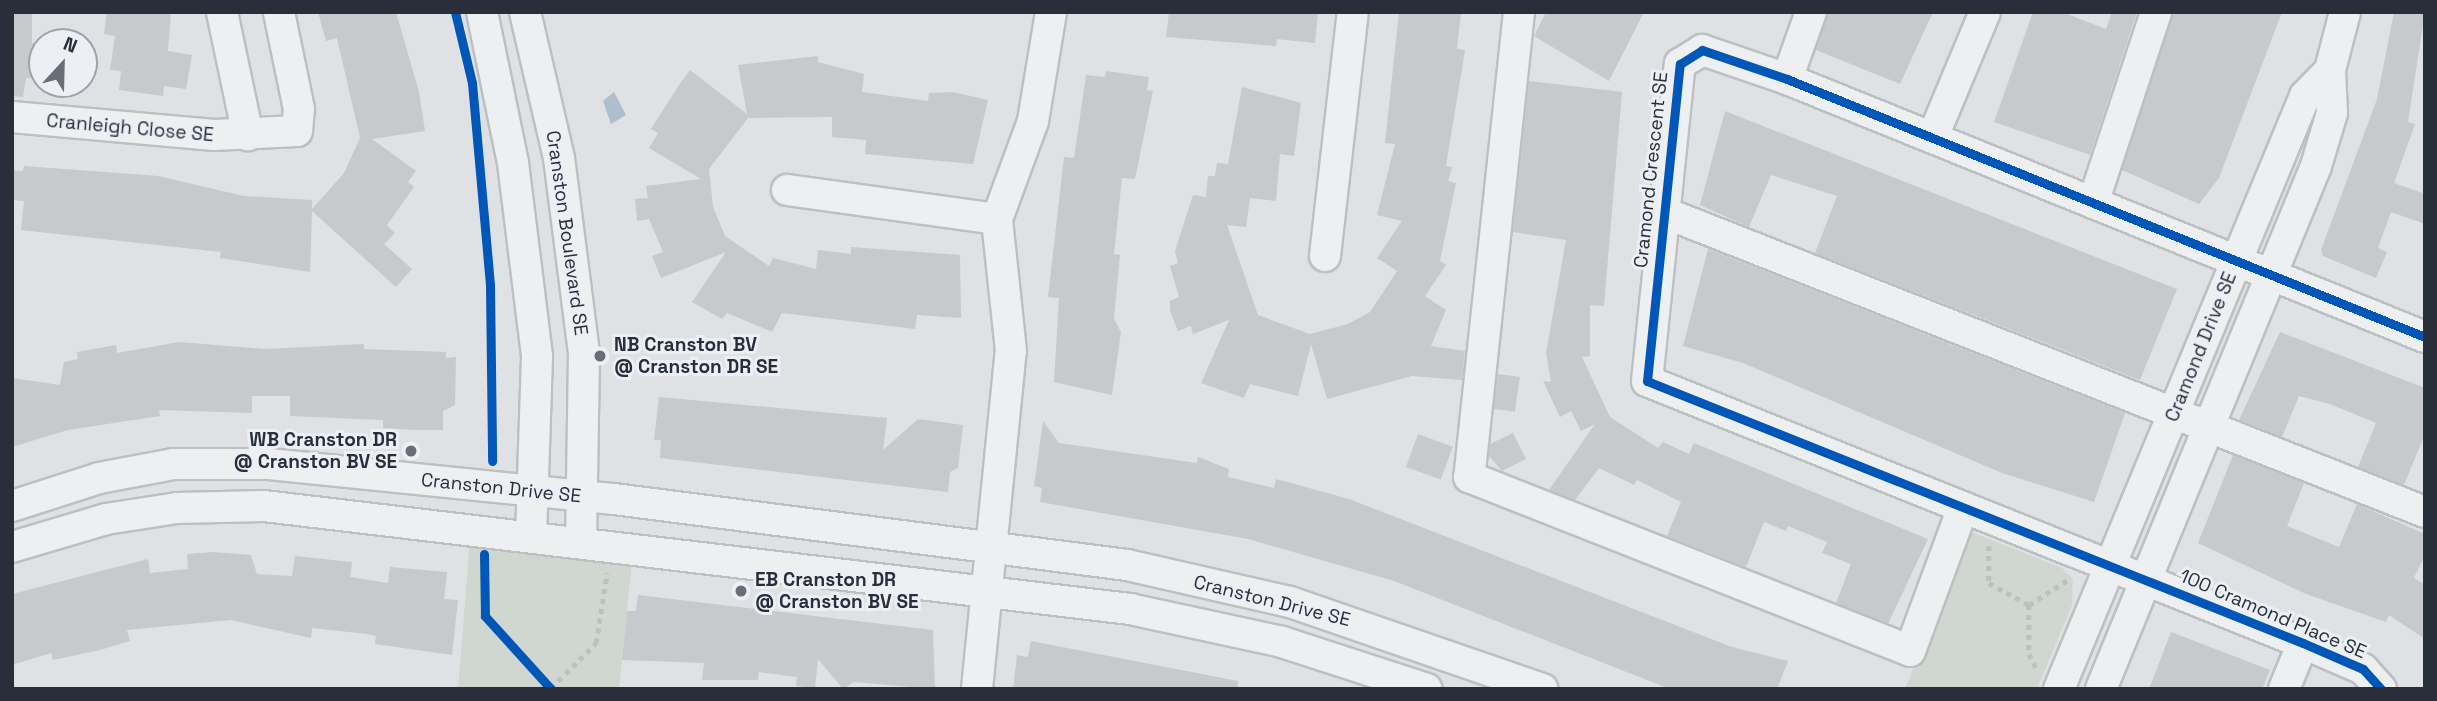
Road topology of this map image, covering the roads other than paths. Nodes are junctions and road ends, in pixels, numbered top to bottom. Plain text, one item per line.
1 (222, 12) edge
2 (279, 12) edge
3 (482, 12) edge
4 (525, 12) edge
5 (1051, 12) edge
6 (1353, 12) edge
7 (1519, 12) edge
8 (1811, 12) edge
9 (1985, 12) edge
10 (2156, 12) edge
11 (2345, 12) edge
12 (2330, 70) junction
13 (1787, 79) junction
14 (12, 117) edge
15 (1934, 134) junction
16 (248, 135) junction
17 (787, 190) dead end
18 (2093, 203) junction
19 (1663, 212) junction
20 (997, 219) junction
21 (1325, 256) dead end
22 (2237, 260) junction
23 (2272, 274) junction
24 (2423, 331) edge
25 (2174, 413) junction
26 (2206, 426) junction
27 (534, 491) junction
28 (586, 496) junction
29 (12, 506) edge
30 (1963, 508) junction
31 (2425, 512) edge
32 (531, 535) junction
33 (581, 541) junction
34 (993, 546) junction
35 (12, 547) edge
36 (2111, 565) junction
37 (2146, 579) junction
38 (990, 591) junction
39 (2303, 643) junction
40 (2061, 685) edge
41 (977, 689) edge
42 (1427, 689) edge
43 (1542, 689) edge
44 (2101, 689) edge
45 (2284, 689) edge
46 (2381, 689) edge

1 - 16 street
2 - 16 street, Cranleigh Close SE
3 - 27 street
4 - 28 street, Cranston Boulevard SE
5 - 20 street
6 - 21 street
7 - 30 street
8 - 13 street
9 - 15 street
10 - 18 street
11 - 12 street
12 - 22 street
12 - 23 street
13 - 15 street, Cramond Crescent SE
13 - 19 street, Cramond Crescent SE
14 - 16 street, Cranleigh Close SE
15 - 18 street, Cramond Crescent SE
17 - 20 street
18 - 22 street, Cramond Crescent SE
19 - 25 street
19 - 30 street, Cramond Crescent SE
20 - 34 street
22 - 23 street, Cramond Drive SE
22 - 25 street, Cramond Drive SE
23 - 24 street
23 - 26 street, Cramond Drive SE
25 - 26 street
25 - 36 street, Cramond Drive SE
26 - 31 street
26 - 37 street, Cramond Drive SE
27 - 28 street, Cranston Drive SE
27 - 29 street, Cranston Drive SE
27 - 32 street
28 - 33 street, Cranston Boulevard SE
28 - 34 street, Cranston Drive SE
30 - 36 street, Cramond Crescent SE
32 - 33 street, Cranston Drive SE
32 - 35 street, Cranston Drive SE
33 - 38 street, Cranston Drive SE
34 - 38 street
34 - 43 street, Cranston Drive SE
36 - 37 street, 100 Cramond Place SE
36 - 40 street, Cramond Drive SE
37 - 39 street, 100 Cramond Place SE
37 - 44 street, Cramond Drive SE
38 - 41 street
38 - 42 street, Cranston Drive SE
39 - 45 street
39 - 46 street, 100 Cramond Place SE

